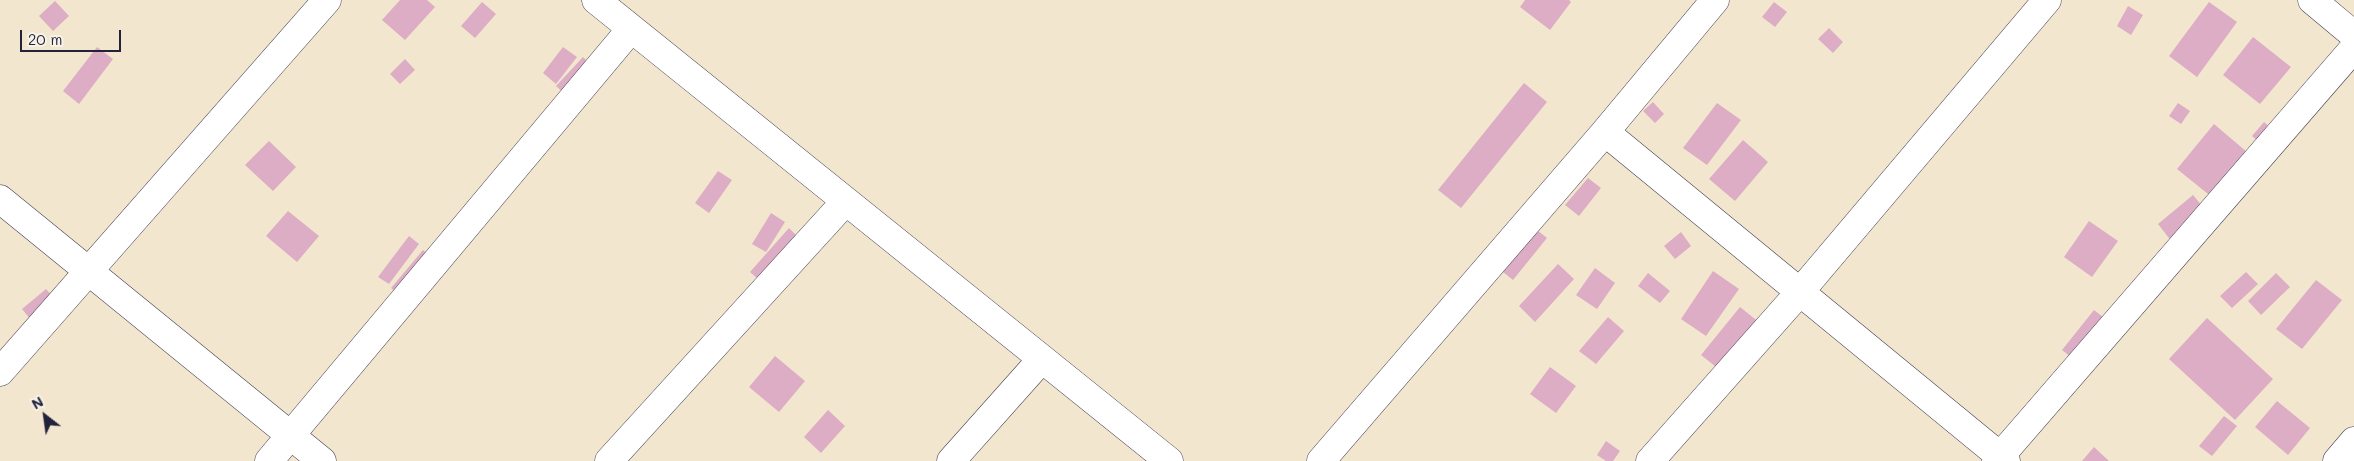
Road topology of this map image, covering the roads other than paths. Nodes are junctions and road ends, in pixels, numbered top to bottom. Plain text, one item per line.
1 (327, 0) edge
2 (596, 0) edge
3 (1715, 0) edge
4 (2047, 0) edge
5 (2312, 0) edge
6 (631, 29) junction
7 (2354, 35) edge
8 (2354, 48) edge
9 (1605, 132) junction
10 (0, 199) edge
11 (845, 202) junction
12 (89, 271) junction
13 (1800, 293) junction
14 (1041, 360) junction
15 (0, 372) edge
16 (290, 435) junction
17 (2354, 441) edge
18 (2001, 459) edge
19 (269, 461) edge
20 (322, 461) edge
21 (609, 461) edge
22 (951, 461) edge
23 (1169, 461) edge
24 (1322, 461) edge
25 (1650, 461) edge
26 (2337, 461) edge

1 - 12 street
2 - 6 street
3 - 9 street
4 - 13 street
5 - 7 street
6 - 11 street
6 - 16 street
8 - 18 street
9 - 13 street
9 - 24 street
10 - 12 street
11 - 14 street
11 - 21 street
12 - 15 street
12 - 16 street
13 - 18 street
13 - 25 street
14 - 22 street
14 - 23 street
16 - 19 street
16 - 20 street
17 - 26 street

